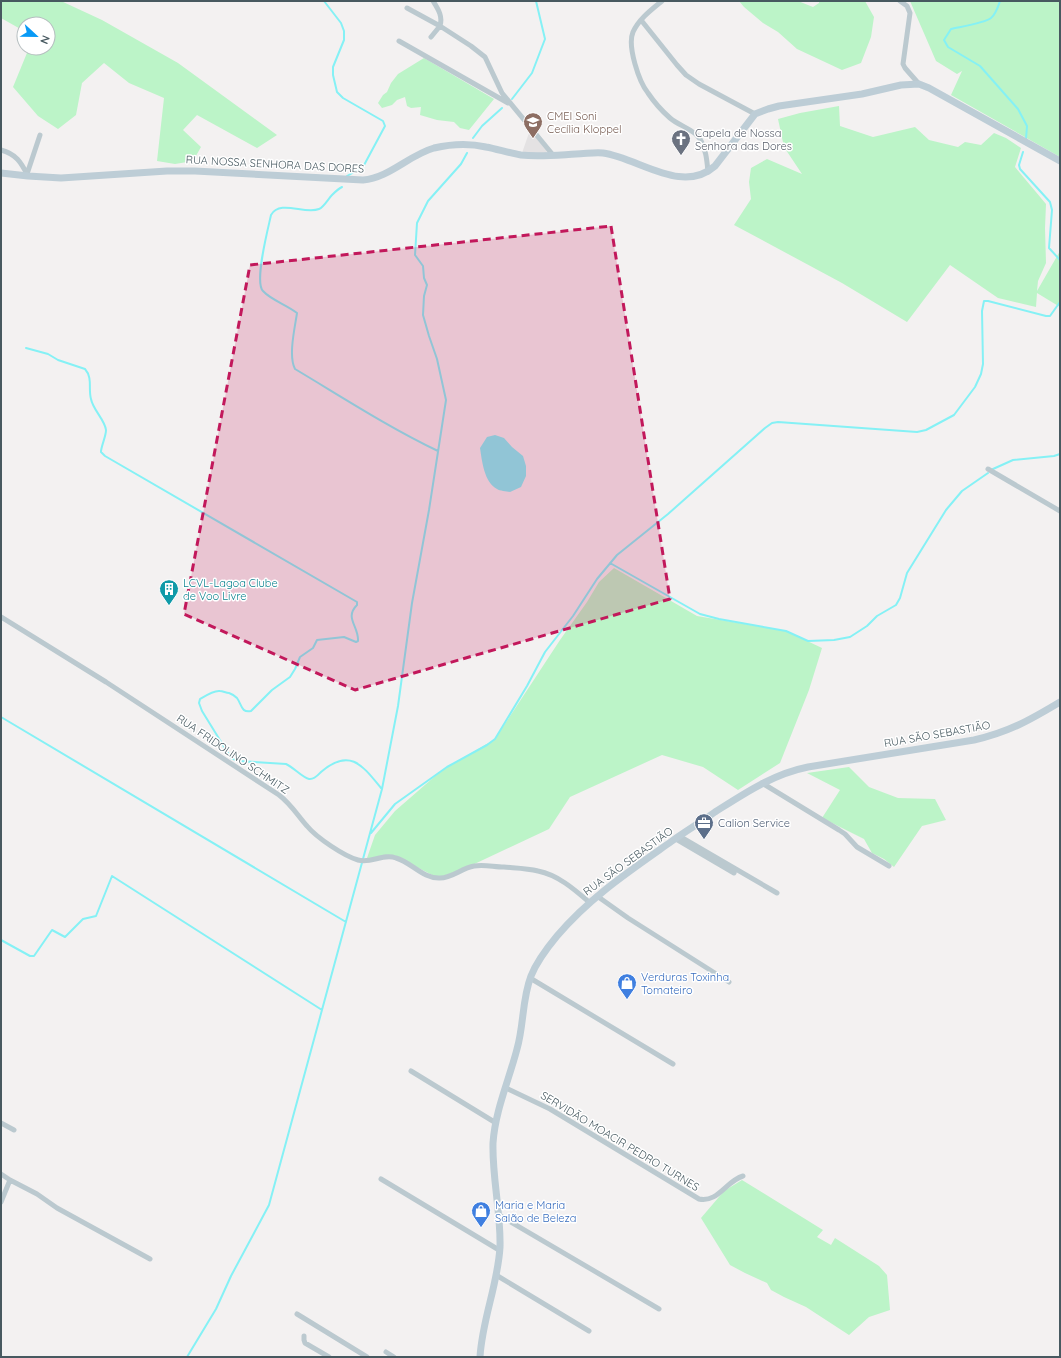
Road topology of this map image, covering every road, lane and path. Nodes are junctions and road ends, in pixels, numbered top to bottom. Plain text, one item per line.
1 (433, 1) edge
2 (662, 1) edge
3 (900, 1) edge
4 (407, 8) dead end
5 (641, 20) junction
6 (440, 26) junction
7 (431, 38) dead end
8 (399, 41) dead end
9 (919, 84) junction
10 (511, 104) junction
11 (755, 114) junction
12 (40, 135) dead end
13 (1, 150) edge
14 (553, 155) junction
15 (1060, 161) edge
16 (708, 172) junction
17 (1, 174) edge
18 (28, 175) junction
19 (988, 469) dead end
20 (1060, 510) edge
21 (1, 617) edge
22 (1060, 702) edge
23 (762, 783) junction
24 (677, 837) junction
25 (889, 866) dead end
26 (734, 873) dead end
27 (778, 893) dead end
28 (597, 896) junction
29 (589, 902) junction
30 (530, 978) junction
31 (729, 982) dead end
32 (673, 1064) dead end
33 (411, 1071) dead end
34 (506, 1088) junction
35 (1, 1123) edge
36 (496, 1123) junction
37 (14, 1130) dead end
38 (1, 1174) edge
39 (743, 1176) dead end
40 (381, 1179) dead end
41 (10, 1180) junction
42 (1, 1202) edge
43 (499, 1215) junction
44 (499, 1250) junction
45 (150, 1259) dead end
46 (496, 1275) junction
47 (659, 1309) dead end
48 (297, 1314) dead end
49 (589, 1331) dead end
50 (304, 1336) dead end
51 (386, 1352) dead end
52 (329, 1357) edge
53 (367, 1357) edge
54 (394, 1357) edge
55 (480, 1357) edge

1 - 6 street
2 - 5 street
3 - 9 street
4 - 6 street
5 - 11 street
5 - 16 street
6 - 7 street
6 - 10 street
8 - 10 street
9 - 11 street
9 - 15 street
10 - 14 street
11 - 16 street
12 - 18 street
13 - 18 street
14 - 16 street, RUA NOSSA SENHORA DAS DORES
14 - 18 street, RUA NOSSA SENHORA DAS DORES
17 - 18 street, RUA NOSSA SENHORA DAS DORES
19 - 20 street
21 - 29 street, RUA FRIDOLINO SCHMITZ
22 - 23 street, RUA SÃO SEBASTIÃO
23 - 24 street, RUA SÃO SEBASTIÃO
23 - 25 street
24 - 26 street
24 - 27 street
24 - 28 street, RUA SÃO SEBASTIÃO
28 - 29 street, RUA SÃO SEBASTIÃO
28 - 31 street
29 - 30 street, RUA SÃO SEBASTIÃO
30 - 32 street
30 - 34 street, RUA SÃO SEBASTIÃO
33 - 36 street
34 - 36 street, RUA SÃO SEBASTIÃO
34 - 39 street, SERVIDÃO MOACIR PEDRO TURNES
35 - 37 street
36 - 43 street, RUA SÃO SEBASTIÃO
38 - 41 street
40 - 44 street
41 - 42 street
41 - 45 street
43 - 44 street, RUA SÃO SEBASTIÃO
43 - 47 street
44 - 46 street, RUA SÃO SEBASTIÃO
46 - 49 street
46 - 55 street, RUA SÃO SEBASTIÃO
48 - 53 street
50 - 52 street
51 - 54 street

